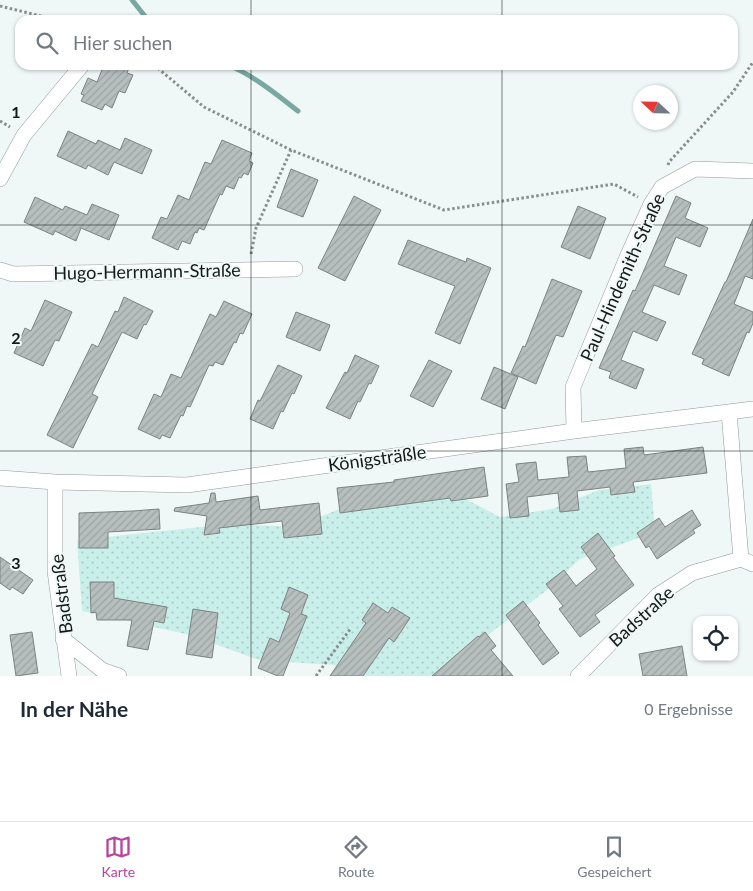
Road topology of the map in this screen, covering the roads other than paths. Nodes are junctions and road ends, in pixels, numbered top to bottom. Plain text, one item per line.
1 (78, 70) edge
2 (753, 171) edge
3 (0, 179) edge
4 (295, 269) dead end
5 (0, 270) edge
6 (753, 409) edge
7 (729, 412) junction
8 (574, 431) junction
9 (0, 478) edge
10 (55, 482) junction
11 (747, 562) edge
12 (63, 639) junction
13 (69, 676) edge
14 (119, 676) edge
15 (578, 676) edge

1 - 3 street
2 - 8 street, Paul-Hindemith-Straße
4 - 5 street, Hugo-Herrmann-Straße
6 - 7 street, Königsträßle
7 - 8 street, Königsträßle
7 - 11 street, Badstraße
8 - 10 street, Königsträßle
9 - 10 street, Königsträßle
10 - 12 street, Badstraße
11 - 15 street, Badstraße
12 - 13 street
12 - 14 street, Badstraße

